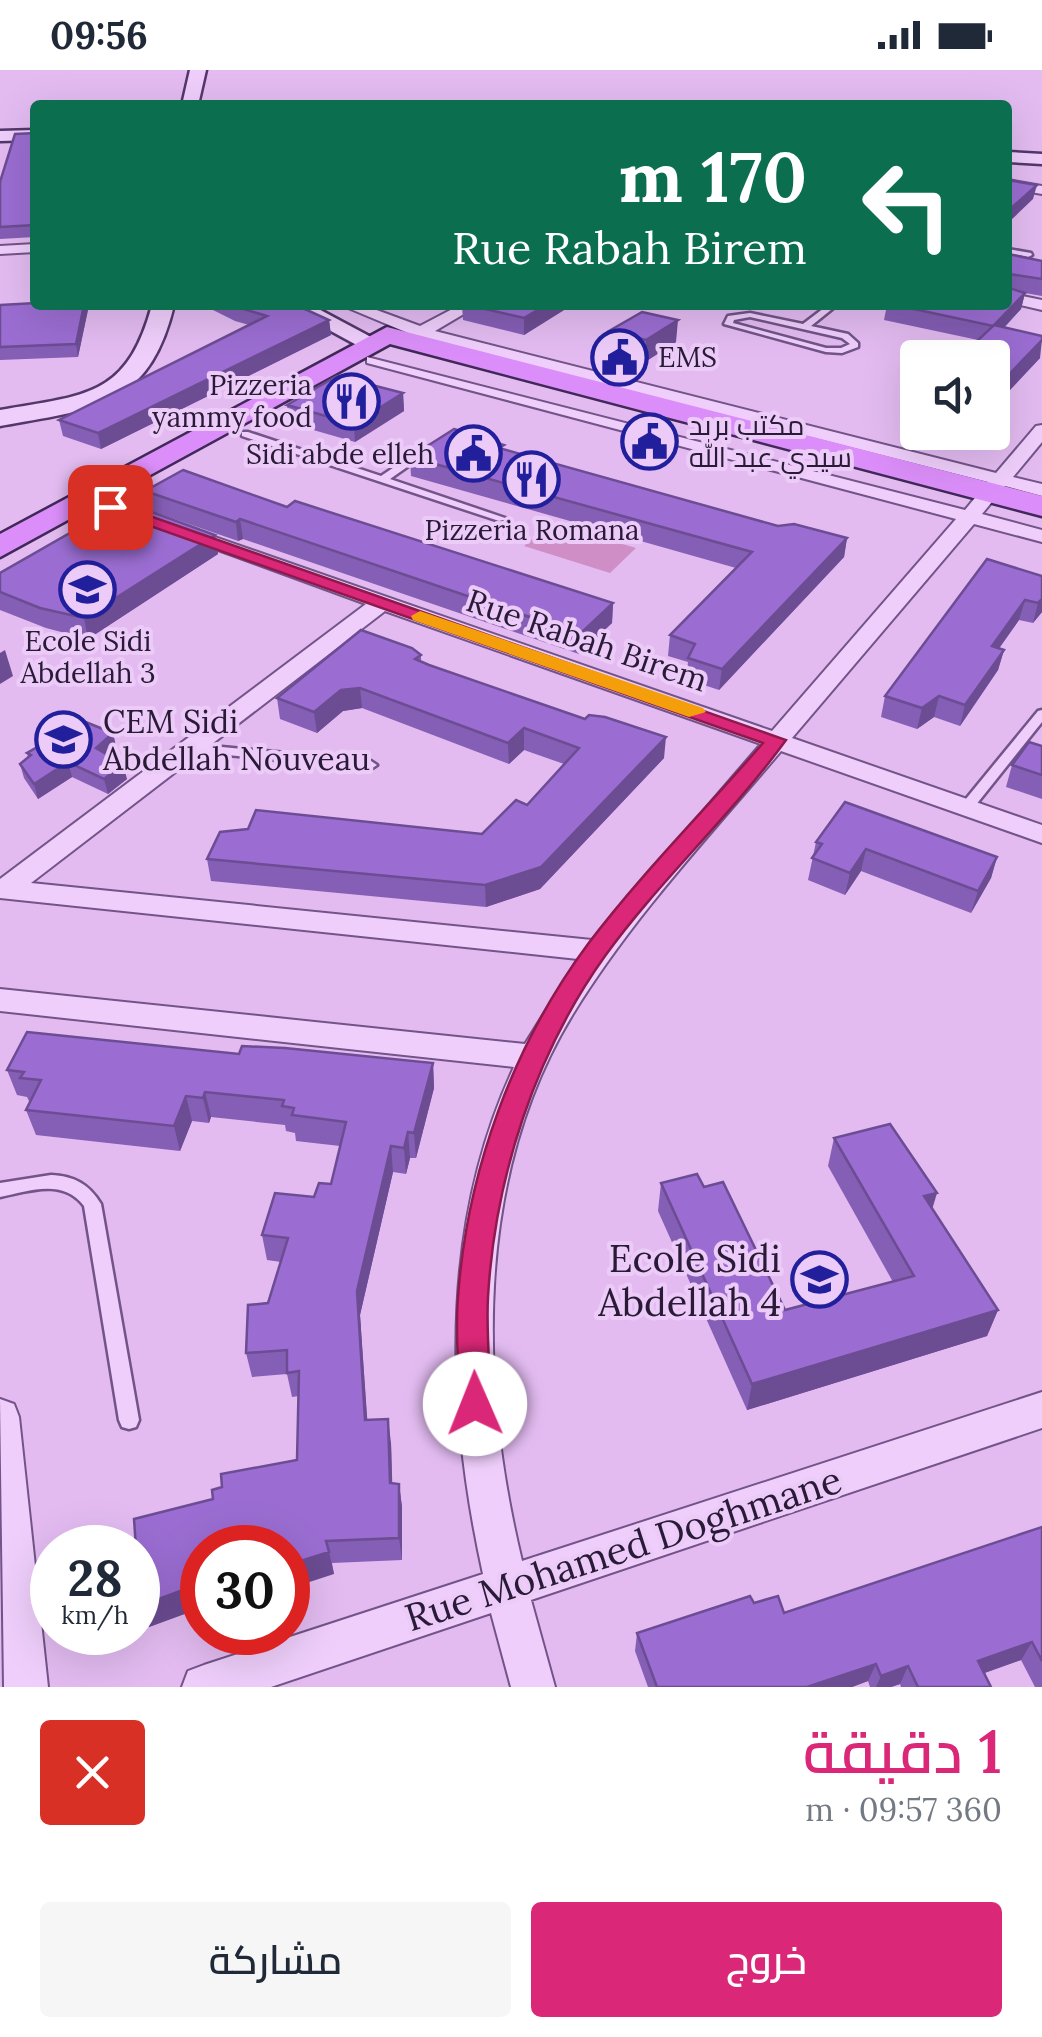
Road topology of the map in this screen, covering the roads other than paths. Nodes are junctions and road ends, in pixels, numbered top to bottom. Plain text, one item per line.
1 (198, 70) edge
2 (191, 100) edge
3 (30, 134) edge
4 (0, 136) edge
5 (1012, 157) edge
6 (1042, 158) edge
7 (1012, 185) edge
8 (1042, 190) edge
9 (30, 248) edge
10 (0, 250) edge
11 (1012, 252) edge
12 (1028, 255) edge
13 (1012, 299) edge
14 (1042, 306) edge
15 (161, 310) edge
16 (308, 310) edge
17 (333, 310) edge
18 (355, 310) edge
19 (434, 310) edge
20 (459, 310) edge
21 (827, 310) edge
22 (805, 327) junction
23 (393, 341) junction
24 (0, 418) edge
25 (1042, 430) edge
26 (246, 434) junction
27 (428, 448) edge
28 (383, 479) junction
29 (1042, 490) edge
30 (987, 498) junction
31 (1042, 506) edge
32 (110, 507) junction
33 (503, 519) dead end
34 (1042, 519) edge
35 (1042, 536) edge
36 (0, 547) edge
37 (0, 570) edge
38 (382, 603) junction
39 (1042, 714) edge
40 (776, 740) junction
41 (190, 748) junction
42 (370, 765) dead end
43 (966, 808) junction
44 (1042, 834) edge
45 (2, 889) edge
46 (596, 951) junction
47 (0, 1000) edge
48 (533, 1057) junction
49 (0, 1190) edge
50 (1042, 1410) edge
51 (0, 1416) edge
52 (128, 1420) dead end
53 (503, 1586) junction
54 (26, 1687) edge
55 (204, 1687) edge
56 (533, 1687) edge

1 - 2 main road
3 - 4 main road
5 - 6 main road
7 - 8 street
9 - 10 street
11 - 12 lane
13 - 14 street
15 - 24 main road
16 - 23 main road
17 - 23 main road
18 - 23 street
19 - 23 street
20 - 23 street
21 - 22 lane
22 - 22 lane
23 - 26 main road
23 - 30 main road
23 - 36 main road
25 - 30 street
26 - 28 lane
26 - 32 main road
27 - 28 lane
28 - 33 lane
29 - 30 street
30 - 31 main road
30 - 34 main road
30 - 35 street
30 - 40 street
32 - 37 main road
32 - 38 street, Rue Rabah Birem
38 - 40 street, Rue Rabah Birem
38 - 41 street
39 - 43 lane
40 - 43 street, Rue Rabah Birem
40 - 46 street
41 - 42 lane
41 - 45 street
43 - 44 street, Rue Rabah Birem
45 - 46 street
46 - 48 street
47 - 48 street
48 - 53 street
49 - 52 lane
50 - 53 street, Rue Mohamed Doghmane
51 - 54 street
53 - 55 street, Rue Mohamed Doghmane
53 - 56 street

